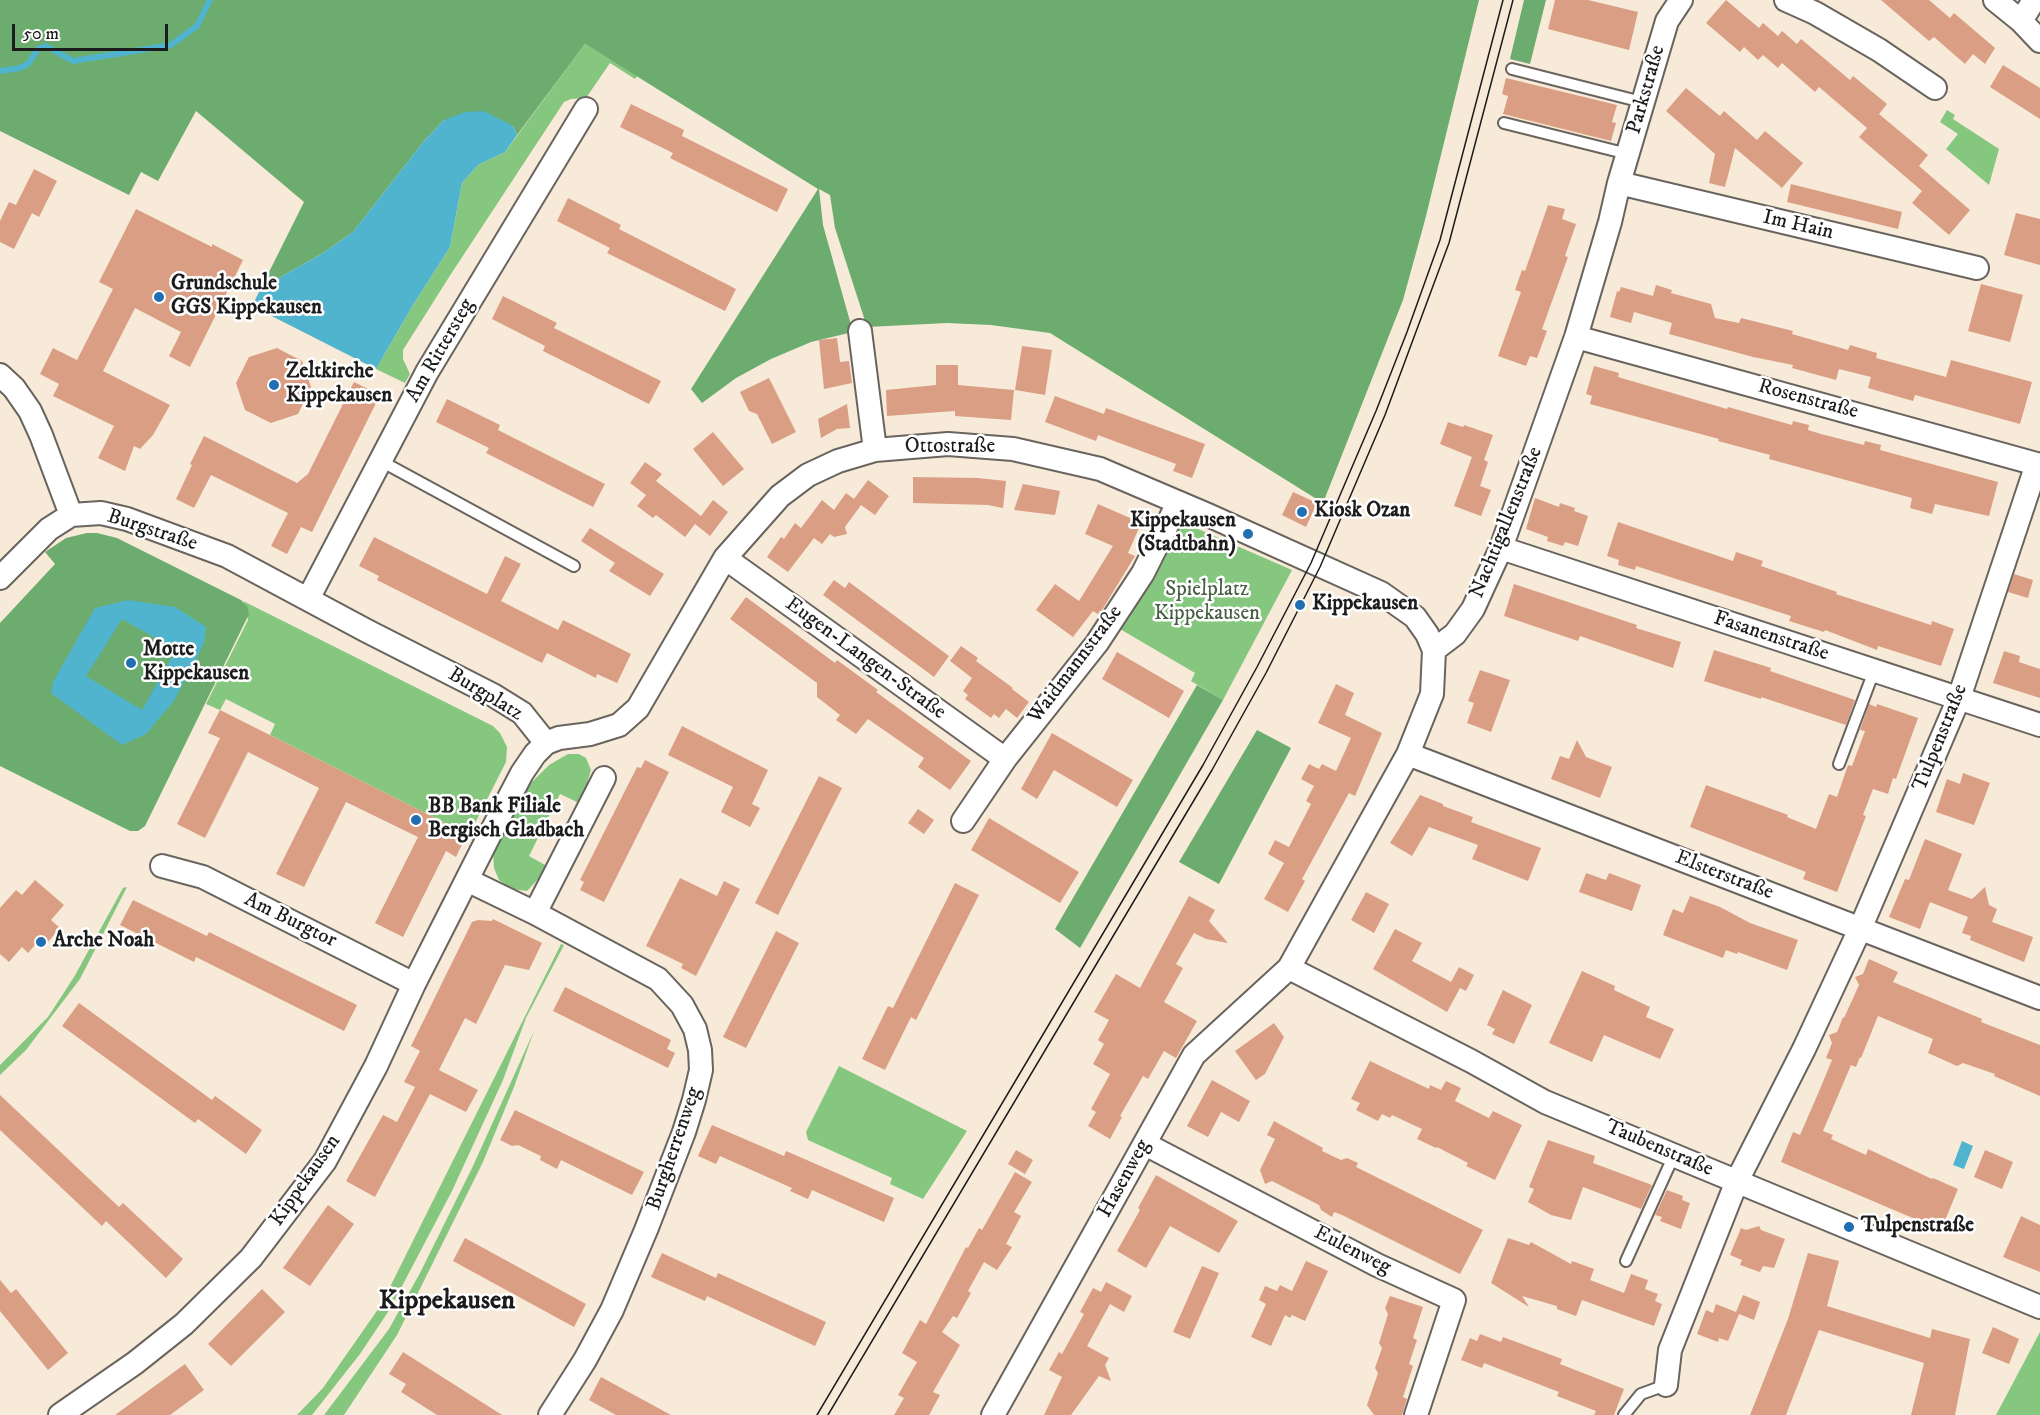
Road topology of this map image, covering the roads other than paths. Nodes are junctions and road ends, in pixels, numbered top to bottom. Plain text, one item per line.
1 (1681, 0) edge
2 (1786, 0) edge
3 (1995, 0) edge
4 (2034, 0) edge
5 (2022, 21) junction
6 (2040, 40) edge
7 (1512, 69) dead end
8 (1935, 88) dead end
9 (1642, 102) junction
10 (586, 109) dead end
11 (1504, 123) dead end
12 (1628, 154) junction
13 (1619, 183) junction
14 (1977, 268) dead end
15 (860, 332) dead end
16 (1576, 337) junction
17 (0, 375) edge
18 (875, 450) junction
19 (381, 459) junction
20 (2038, 465) edge
21 (1178, 503) junction
22 (71, 516) junction
23 (1502, 548) junction
24 (725, 558) junction
25 (574, 566) dead end
26 (0, 578) edge
27 (308, 599) junction
28 (1434, 650) junction
29 (1874, 671) junction
30 (1959, 698) junction
31 (2040, 725) edge
32 (546, 743) junction
33 (1408, 754) junction
34 (1005, 759) junction
35 (1839, 764) dead end
36 (604, 778) dead end
37 (963, 821) dead end
38 (162, 866) dead end
39 (467, 880) junction
40 (535, 913) junction
41 (1860, 929) junction
42 (1289, 968) junction
43 (414, 984) junction
44 (2040, 998) edge
45 (1145, 1144) junction
46 (1674, 1155) junction
47 (1737, 1181) junction
48 (1626, 1261) dead end
49 (2040, 1307) edge
50 (1666, 1385) joint
51 (60, 1415) edge
52 (550, 1415) edge
53 (993, 1415) edge
54 (1416, 1415) edge
55 (1624, 1415) edge

1 - 9 street, Parkstraße
2 - 8 street
3 - 5 street
4 - 5 street
5 - 6 street
7 - 9 lane
9 - 12 street, Parkstraße
10 - 19 street, Am Rittersteg
11 - 12 lane
12 - 13 street, Parkstraße
13 - 14 street, Im Hain
13 - 16 street, Nachtigallenstraße
15 - 18 street
16 - 20 street, Rosenstraße
16 - 23 street, Nachtigallenstraße
17 - 22 street
18 - 21 street, Ottostraße
18 - 24 street, Ottostraße
19 - 25 lane
19 - 27 street, Am Rittersteg
20 - 30 street, Tulpenstraße
21 - 28 street, Ottostraße
21 - 34 street, Waidmannstraße
22 - 26 street
22 - 27 street, Burgstraße
23 - 28 street, Nachtigallenstraße
23 - 29 street, Fasanenstraße
24 - 32 street, Ottostraße
24 - 34 street, Eugen-Langen-Straße
27 - 32 street, Burgplatz
28 - 33 street
29 - 30 street, Fasanenstraße
29 - 35 lane
30 - 31 street, Fasanenstraße
30 - 41 street, Tulpenstraße
32 - 39 street
33 - 41 street, Elsterstraße
33 - 42 street
34 - 37 street, Waidmannstraße
36 - 40 street
38 - 43 street, Am Burgtor
39 - 40 street, Burgherrenweg
39 - 43 street, Kippekausen
40 - 52 street, Burgherrenweg
41 - 44 street, Elsterstraße
41 - 47 street, Tulpenstraße
42 - 45 street, Hasenweg
42 - 46 street, Taubenstraße
43 - 51 street, Kippekausen
45 - 53 street, Hasenweg
45 - 54 street, Eulenweg
46 - 47 street, Taubenstraße
46 - 48 lane
47 - 49 street, Taubenstraße
47 - 50 street, Tulpenstraße
50 - 55 lane, Tulpenstraße

